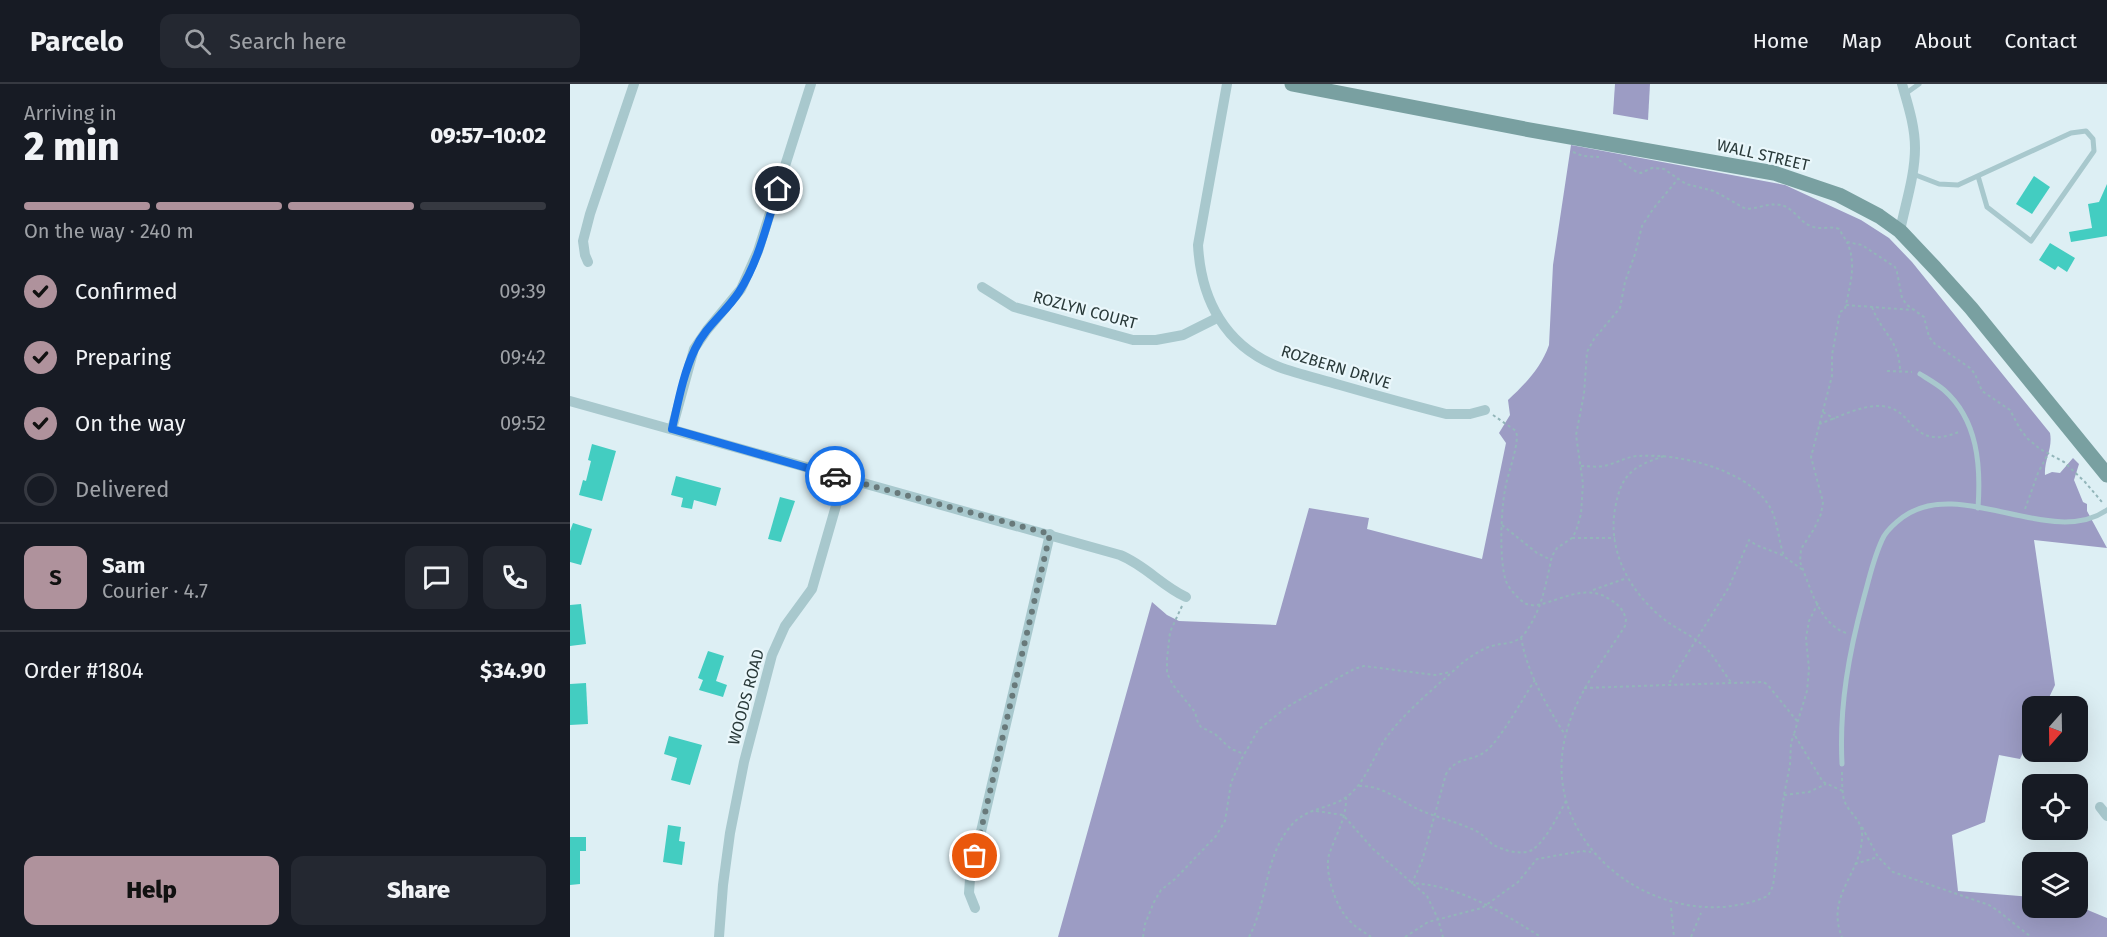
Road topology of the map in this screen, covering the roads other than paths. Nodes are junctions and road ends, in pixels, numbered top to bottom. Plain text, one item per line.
1 (634, 84) edge
2 (811, 84) edge
3 (1227, 84) edge
4 (1292, 84) edge
5 (1918, 84) edge
6 (1904, 89) edge
7 (1912, 174) junction
8 (1978, 176) junction
9 (1900, 231) junction
10 (588, 262) dead end
11 (982, 287) dead end
12 (1217, 318) junction
13 (1920, 374) road end
14 (570, 401) edge
15 (1485, 410) road end
16 (672, 429) junction
17 (2107, 476) edge
18 (844, 478) junction
19 (2105, 507) edge
20 (1978, 508) junction
21 (1050, 534) junction
22 (1186, 597) road end
23 (1842, 764) road end
24 (975, 908) dead end
25 (719, 937) edge

1 - 10 street
2 - 16 street
3 - 12 street, ROZBERN DRIVE
4 - 9 street, WALL STREET
5 - 6 lane
6 - 7 street
7 - 8 lane
7 - 9 street
8 - 8 lane
9 - 17 street, WALL STREET
11 - 12 street, ROZLYN COURT
12 - 15 street, ROZBERN DRIVE
13 - 20 lane
14 - 16 street
16 - 18 street
18 - 21 street
18 - 25 street, WOODS ROAD
19 - 20 lane
20 - 23 lane
21 - 22 street
21 - 24 street

